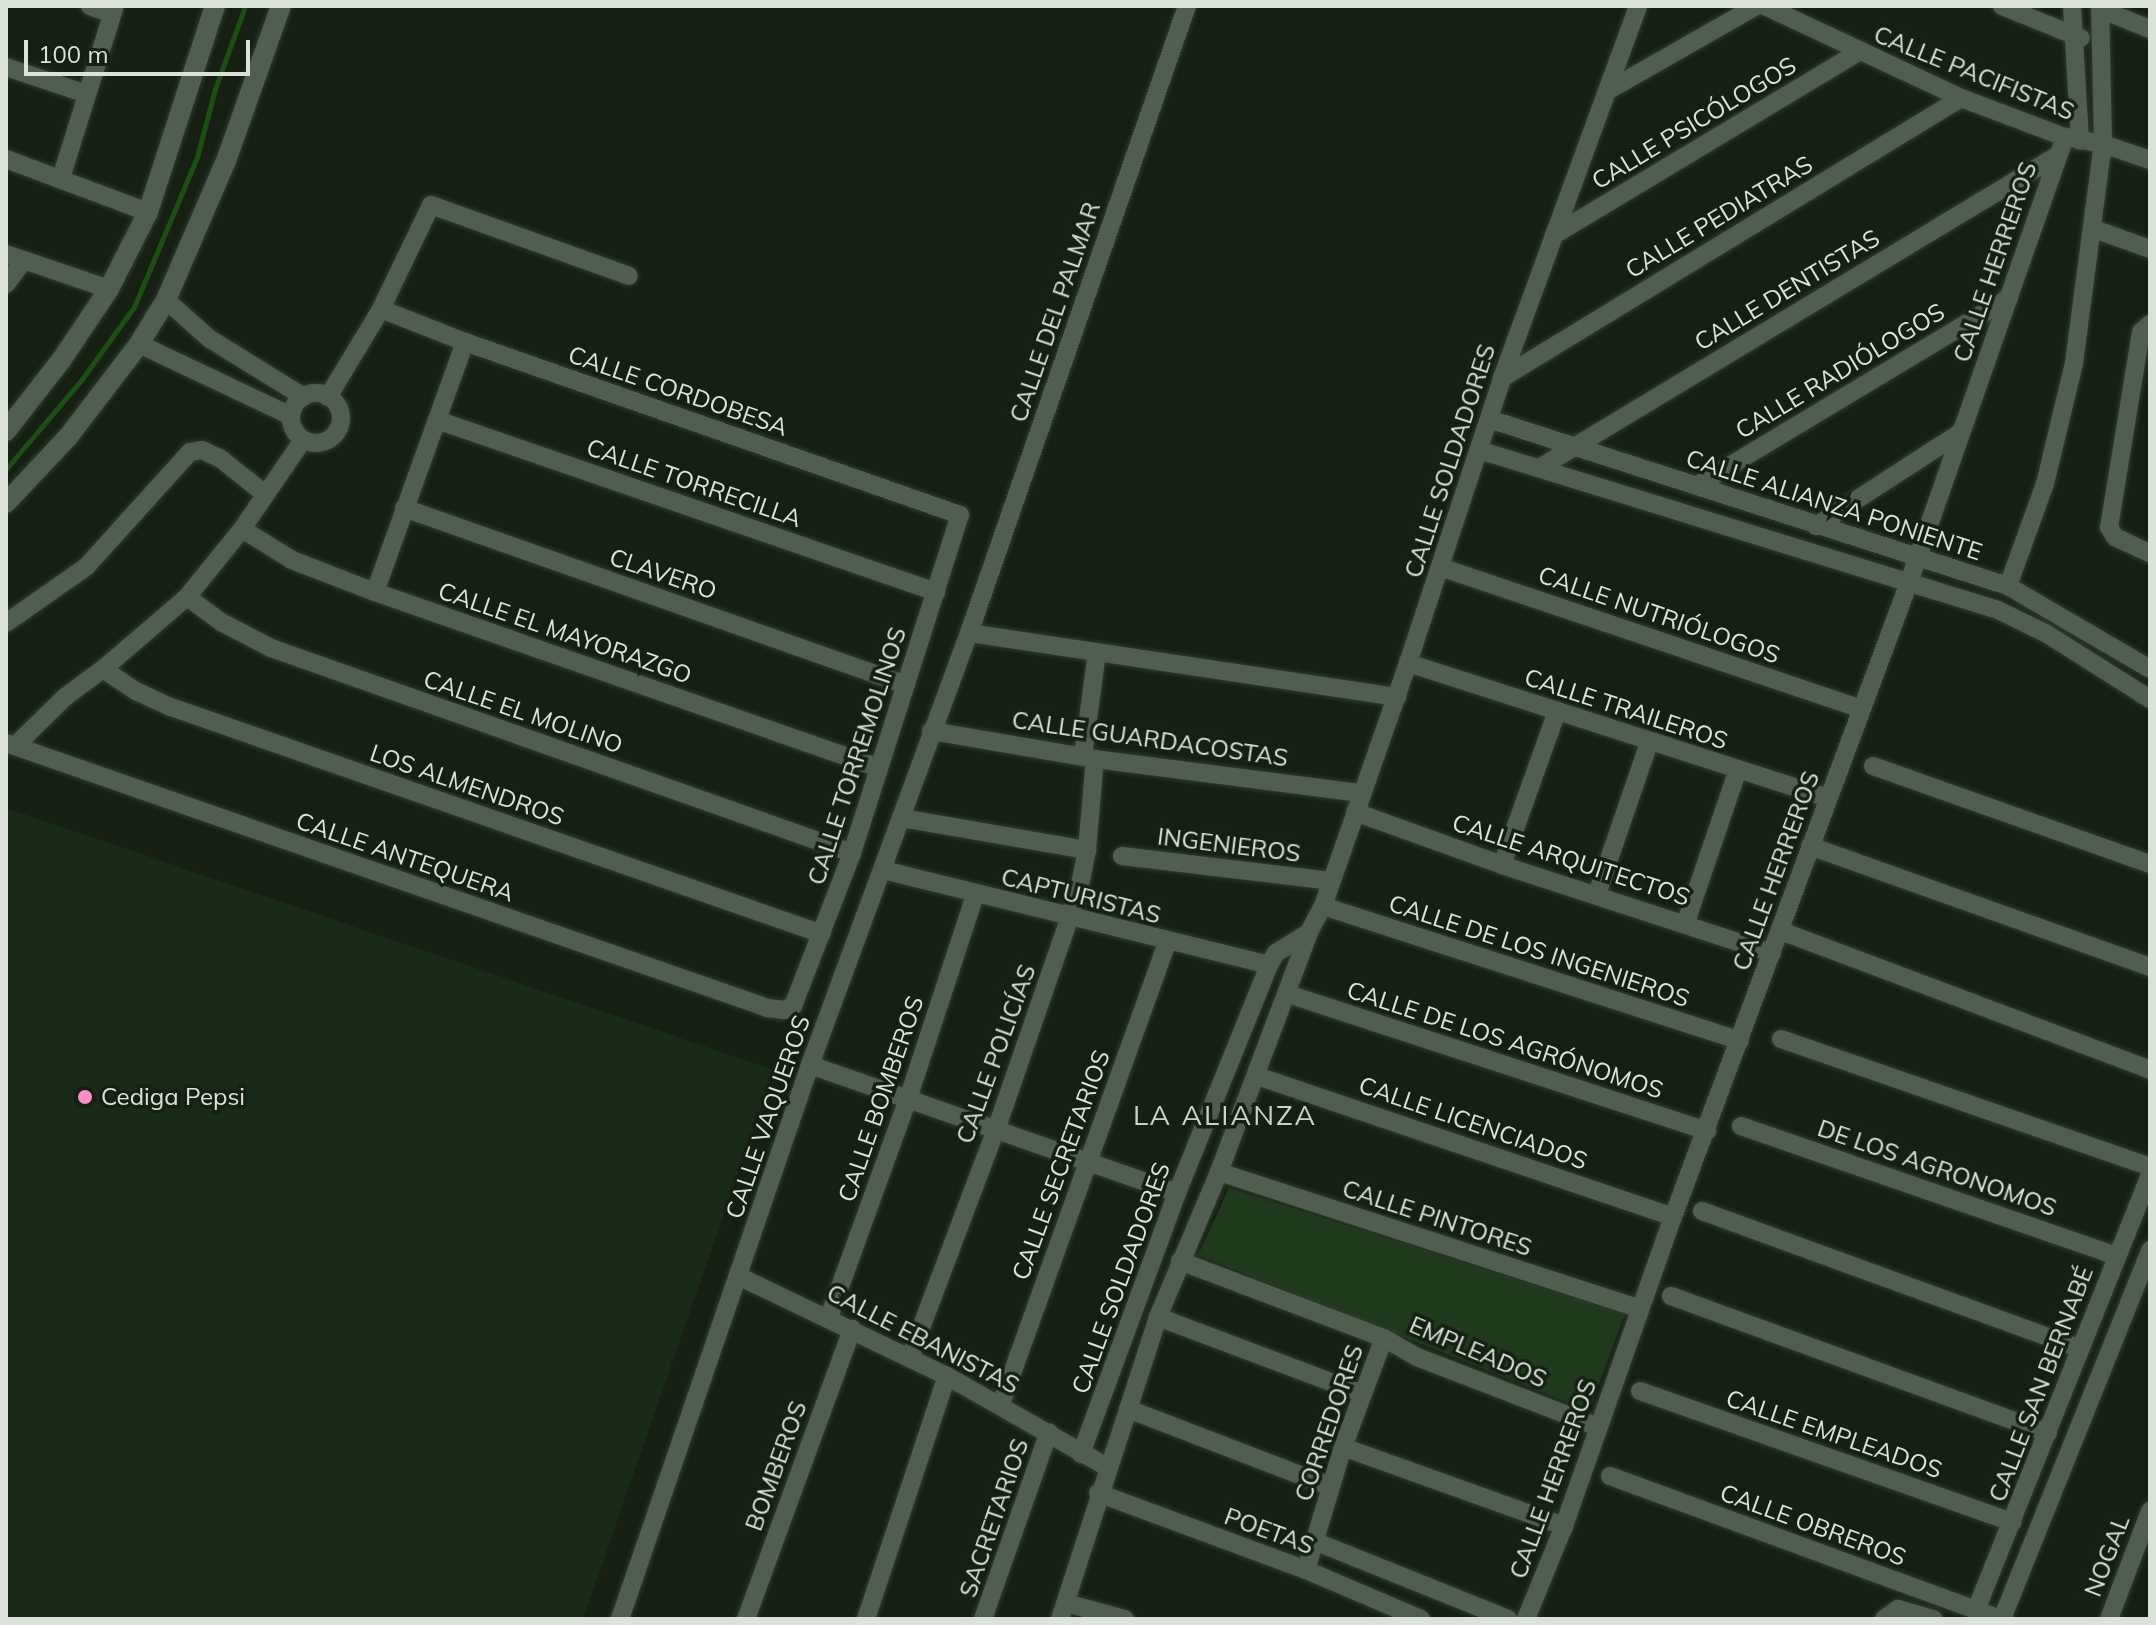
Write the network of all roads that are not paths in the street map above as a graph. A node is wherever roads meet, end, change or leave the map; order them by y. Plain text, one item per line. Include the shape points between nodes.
1 (90, 6) edge
2 (215, 6) edge
3 (281, 6) edge
4 (1187, 6) edge
5 (1638, 6) edge
6 (1756, 6) edge
7 (1765, 6) edge
8 (2002, 6) edge
9 (2072, 6) edge
10 (2100, 8) edge
11 (113, 10) edge
12 (2150, 29) edge
13 (2073, 35) junction
14 (2099, 45) junction
15 (1859, 52) junction
16 (6, 67) edge
17 (1609, 90) junction
18 (86, 94) junction
19 (1961, 98) junction
20 (2072, 139) junction
21 (2103, 144) junction
22 (2058, 155) junction
23 (6, 159) edge
24 (2150, 160) edge
25 (61, 178) junction
26 (148, 212) junction
27 (2094, 229) junction
28 (1554, 235) junction
29 (2150, 249) edge
30 (6, 254) edge
31 (24, 260) junction
32 (629, 276) dead end
33 (6, 284) edge
34 (109, 289) junction
35 (2009, 298) junction
36 (166, 300) junction
37 (381, 309) junction
38 (2150, 324) edge
39 (210, 339) junction
40 (465, 342) junction
41 (139, 344) junction
42 (193, 368) junction
43 (1502, 378) junction
44 (304, 397) junction
45 (328, 397) junction
46 (291, 416) junction
47 (1489, 419) junction
48 (437, 420) junction
49 (6, 431) edge
50 (1960, 433) junction
51 (303, 440) junction
52 (1573, 446) junction
53 (1479, 450) junction
54 (1541, 467) junction
55 (1696, 486) junction
56 (265, 494) junction
57 (6, 503) edge
58 (404, 508) junction
59 (960, 515) joint
60 (1816, 526) junction
61 (242, 529) junction
62 (2150, 553) edge
63 (1918, 558) junction
64 (1440, 567) junction
65 (1908, 585) junction
66 (2008, 586) junction
67 (375, 592) junction
68 (936, 592) junction
69 (187, 597) junction
70 (6, 623) edge
71 (969, 633) junction
72 (1097, 653) junction
73 (1408, 663) junction
74 (103, 669) junction
75 (2150, 669) edge
76 (906, 685) junction
77 (1397, 697) junction
78 (2150, 699) edge
79 (1862, 709) junction
80 (1557, 711) junction
81 (931, 731) junction
82 (1649, 743) junction
83 (10, 745) edge
84 (1089, 758) junction
85 (1873, 766) dead end
86 (879, 768) junction
87 (1737, 772) junction
88 (1362, 793) junction
89 (1828, 798) junction
90 (1355, 812) junction
91 (901, 818) junction
92 (1810, 846) junction
93 (1087, 850) junction
94 (852, 853) junction
95 (1122, 856) dead end
96 (2150, 864) edge
97 (1502, 865) junction
98 (883, 870) junction
99 (1331, 881) junction
100 (1597, 894) junction
101 (975, 895) junction
102 (1323, 906) junction
103 (1071, 916) junction
104 (1686, 922) junction
105 (1781, 931) junction
106 (1309, 932) junction
107 (822, 934) junction
108 (1167, 942) junction
109 (1772, 953) junction
110 (1269, 965) junction
111 (2150, 967) edge
112 (1288, 994) junction
113 (789, 1009) joint
114 (1781, 1039) dead end
115 (1740, 1041) junction
116 (810, 1065) junction
117 (2150, 1070) edge
118 (1257, 1076) junction
119 (908, 1099) junction
120 (1741, 1126) dead end
121 (996, 1130) junction
122 (1707, 1131) junction
123 (1088, 1162) junction
124 (2150, 1167) edge
125 (1219, 1172) junction
126 (2150, 1176) edge
127 (1177, 1193) junction
128 (1702, 1211) dead end
129 (1673, 1217) junction
130 (2150, 1250) edge
131 (2117, 1256) junction
132 (1180, 1261) junction
133 (738, 1276) junction
134 (1671, 1296) dead end
135 (1640, 1309) junction
136 (829, 1317) junction
137 (1158, 1317) junction
138 (852, 1329) junction
139 (1384, 1338) junction
140 (2081, 1349) junction
141 (910, 1357) junction
142 (947, 1376) junction
143 (1640, 1391) dead end
144 (1363, 1394) junction
145 (1001, 1404) junction
146 (1128, 1409) junction
147 (1598, 1427) junction
148 (1049, 1432) junction
149 (2048, 1433) junction
150 (1343, 1447) junction
151 (1081, 1454) junction
152 (1107, 1467) junction
153 (1610, 1476) dead end
154 (1331, 1487) junction
155 (1098, 1493) junction
156 (2150, 1511) edge
157 (2013, 1522) junction
158 (1564, 1526) junction
159 (1314, 1541) junction
160 (1306, 1570) junction
161 (1976, 1610) junction
162 (1063, 1611) edge
163 (620, 1619) edge
164 (746, 1619) edge
165 (866, 1619) edge
166 (983, 1619) edge
167 (1125, 1619) edge
168 (1421, 1619) edge
169 (1508, 1619) edge
170 (1526, 1619) edge
171 (1884, 1619) edge
172 (1934, 1619) edge
173 (2001, 1619) edge
174 (2109, 1619) edge

1 - 11 street
2 - 26 street
3 - 36 street via 226,161
4 - 71 street, CALLE DEL PALMAR
5 - 17 street, CALLE SOLDADORES
6 - 17 street
7 - 15 street, CALLE PACIFISTAS
8 - 13 street
9 - 13 street, CALLE HERREROS
10 - 12 street
10 - 14 street
11 - 18 street
13 - 14 street
13 - 20 street, CALLE HERREROS
14 - 21 street
15 - 19 street, CALLE PACIFISTAS
15 - 28 street, CALLE PSICÓLOGOS
16 - 18 street
17 - 28 street, CALLE SOLDADORES
18 - 25 street
19 - 20 street, CALLE PACIFISTAS
19 - 43 street, CALLE PEDIATRAS
20 - 21 street, CALLE PACIFISTAS
20 - 22 street, CALLE HERREROS
21 - 24 street, CALLE PACIFISTAS
21 - 27 street
22 - 35 street, CALLE HERREROS
22 - 52 street, CALLE DENTISTAS
23 - 25 street
25 - 26 street
26 - 34 street
27 - 29 street
27 - 66 street via 2074,363 2045,484
28 - 43 street, CALLE SOLDADORES
30 - 31 street
31 - 33 street
31 - 34 street
32 - 37 street via 431,205
34 - 49 street
35 - 50 street, CALLE HERREROS
35 - 55 street, CALLE RADIÓLOGOS
36 - 39 street
36 - 41 street
37 - 40 street, CALLE CORDOBESA
37 - 45 street
38 - 62 street via 2141,332 2109,527 2115,537
39 - 42 street
39 - 44 street
40 - 48 street
40 - 59 street, CALLE CORDOBESA
41 - 42 street
41 - 57 street via 68,437
42 - 46 street
43 - 47 street, CALLE SOLDADORES
44 - 45 street
44 - 46 street
45 - 51 street via 339,409 337,432 324,442
46 - 51 street
47 - 52 street, CALLE ALIANZA PONIENTE
47 - 53 street, CALLE SOLDADORES
48 - 58 street
48 - 68 street, CALLE TORRECILLA
50 - 60 street
50 - 63 street, CALLE HERREROS
51 - 56 street
52 - 54 street, CALLE DENTISTAS
52 - 55 street, CALLE ALIANZA PONIENTE
53 - 54 street
53 - 64 street, CALLE SOLDADORES
54 - 65 street
55 - 60 street, CALLE ALIANZA PONIENTE
56 - 61 street
56 - 70 street via 221,459 202,450 190,452 86,567
58 - 67 street
58 - 76 street, CLAVERO
59 - 68 street, CALLE TORREMOLINOS
60 - 63 street, CALLE ALIANZA PONIENTE
61 - 67 street, CALLE EL MAYORAZGO via 292,560
61 - 69 street
63 - 65 street, CALLE HERREROS
63 - 66 street, CALLE ALIANZA PONIENTE
64 - 73 street, CALLE SOLDADORES
64 - 79 street, CALLE NUTRIÓLOGOS
65 - 78 street via 1988,607 2047,634
65 - 79 street, CALLE HERREROS
66 - 75 street, CALLE ALIANZA PONIENTE
67 - 86 street, CALLE EL MAYORAZGO
68 - 76 street, CALLE TORREMOLINOS
69 - 74 street
69 - 94 street, CALLE EL MOLINO via 271,648
71 - 72 street
71 - 81 street, CALLE VAQUEROS
72 - 77 street
72 - 84 street
73 - 77 street, CALLE SOLDADORES
73 - 80 street, CALLE TRAILEROS
74 - 83 street
74 - 107 street, LOS ALMENDROS via 171,707
76 - 86 street, CALLE TORREMOLINOS
77 - 88 street, CALLE SOLDADORES
79 - 89 street, CALLE HERREROS
80 - 82 street, CALLE TRAILEROS
80 - 97 street
81 - 84 street, CALLE GUARDACOSTAS
81 - 91 street, CALLE VAQUEROS
82 - 87 street, CALLE TRAILEROS
82 - 100 street
83 - 113 street, CALLE ANTEQUERA via 768,1008
84 - 88 street, CALLE GUARDACOSTAS
84 - 93 street, CALLE POLICÍAS
85 - 96 street
86 - 94 street, CALLE TORREMOLINOS
87 - 89 street, CALLE TRAILEROS
87 - 104 street
88 - 90 street, CALLE SOLDADORES
89 - 92 street, CALLE HERREROS
90 - 97 street, CALLE ARQUITECTOS
90 - 99 street, CALLE SOLDADORES
91 - 93 street
91 - 98 street, CALLE VAQUEROS
92 - 105 street, CALLE HERREROS
92 - 111 street
93 - 103 street, CALLE POLICÍAS
94 - 107 street, CALLE TORREMOLINOS
95 - 99 street, INGENIEROS
97 - 100 street, CALLE ARQUITECTOS
98 - 101 street, CAPTURISTAS
98 - 116 street, CALLE VAQUEROS
99 - 102 street, CALLE SOLDADORES
100 - 104 street, CALLE ARQUITECTOS
101 - 103 street, CAPTURISTAS
101 - 119 street, CALLE BOMBEROS
102 - 106 street, CALLE SOLDADORES
102 - 115 street, CALLE DE LOS INGENIEROS
103 - 108 street, CAPTURISTAS
103 - 121 street, CALLE POLICÍAS
104 - 109 street, CALLE ARQUITECTOS
105 - 109 street, CALLE HERREROS
105 - 117 street
106 - 110 street, CALLE SOLDADORES via 1276,953
106 - 112 street, CALLE SOLDADORES
107 - 113 street, CALLE TORREMOLINOS
108 - 110 street, CAPTURISTAS
108 - 123 street, CALLE SECRETARIOS
109 - 115 street, CALLE HERREROS
110 - 127 street, CALLE SOLDADORES
112 - 118 street, CALLE SOLDADORES
112 - 122 street, CALLE DE LOS AGRÓNOMOS
114 - 124 street
115 - 122 street, CALLE HERREROS
116 - 119 street
116 - 133 street, CALLE VAQUEROS
118 - 125 street, CALLE SOLDADORES
118 - 129 street, CALLE LICENCIADOS
119 - 121 street
119 - 136 street, CALLE BOMBEROS
120 - 131 street, DE LOS AGRONOMOS
121 - 123 street
121 - 141 street, CALLE POLICÍAS
122 - 129 street, CALLE HERREROS
123 - 127 street
123 - 145 street, CALLE SECRETARIOS
125 - 132 street, CALLE SOLDADORES
125 - 135 street, CALLE PINTORES
126 - 131 street, CALLE SAN BERNABÉ
127 - 151 street, CALLE SOLDADORES
128 - 140 street
129 - 135 street, CALLE HERREROS
130 - 173 street
131 - 140 street, CALLE SAN BERNABÉ
132 - 137 street, CALLE SOLDADORES
132 - 139 street
133 - 136 street, CALLE EBANISTAS
133 - 163 street, CALLE VAQUEROS
134 - 149 street
135 - 147 street, CALLE HERREROS
136 - 138 street, CALLE EBANISTAS
137 - 144 street
137 - 146 street, CALLE SOLDADORES
138 - 141 street, CALLE EBANISTAS
138 - 164 street, BOMBEROS
139 - 144 street, CORREDORES
139 - 147 street, EMPLEADOS via 1417,1357
140 - 149 street, CALLE SAN BERNABÉ
141 - 142 street, CALLE EBANISTAS
142 - 145 street, CALLE EBANISTAS
142 - 165 street
143 - 157 street, CALLE EMPLEADOS
144 - 150 street, CORREDORES
145 - 148 street, CALLE EBANISTAS
146 - 152 street, CALLE SOLDADORES
146 - 154 street
147 - 158 street, CALLE HERREROS
148 - 151 street, CALLE EBANISTAS
148 - 166 street, SACRETARIOS
149 - 157 street, CALLE SAN BERNABÉ
150 - 154 street, CORREDORES
150 - 158 street
151 - 152 street
152 - 155 street, CALLE SOLDADORES
153 - 161 street, CALLE OBREROS
154 - 159 street, CORREDORES
155 - 160 street, POETAS
155 - 162 street, CALLE SOLDADORES
156 - 174 street, NOGAL
157 - 161 street, CALLE SAN BERNABÉ
158 - 170 street, CALLE HERREROS
159 - 160 street, CORREDORES
159 - 169 street
160 - 168 street, POETAS
161 - 173 street, CALLE OBREROS
162 - 167 street
171 - 172 street via 1898,1609

